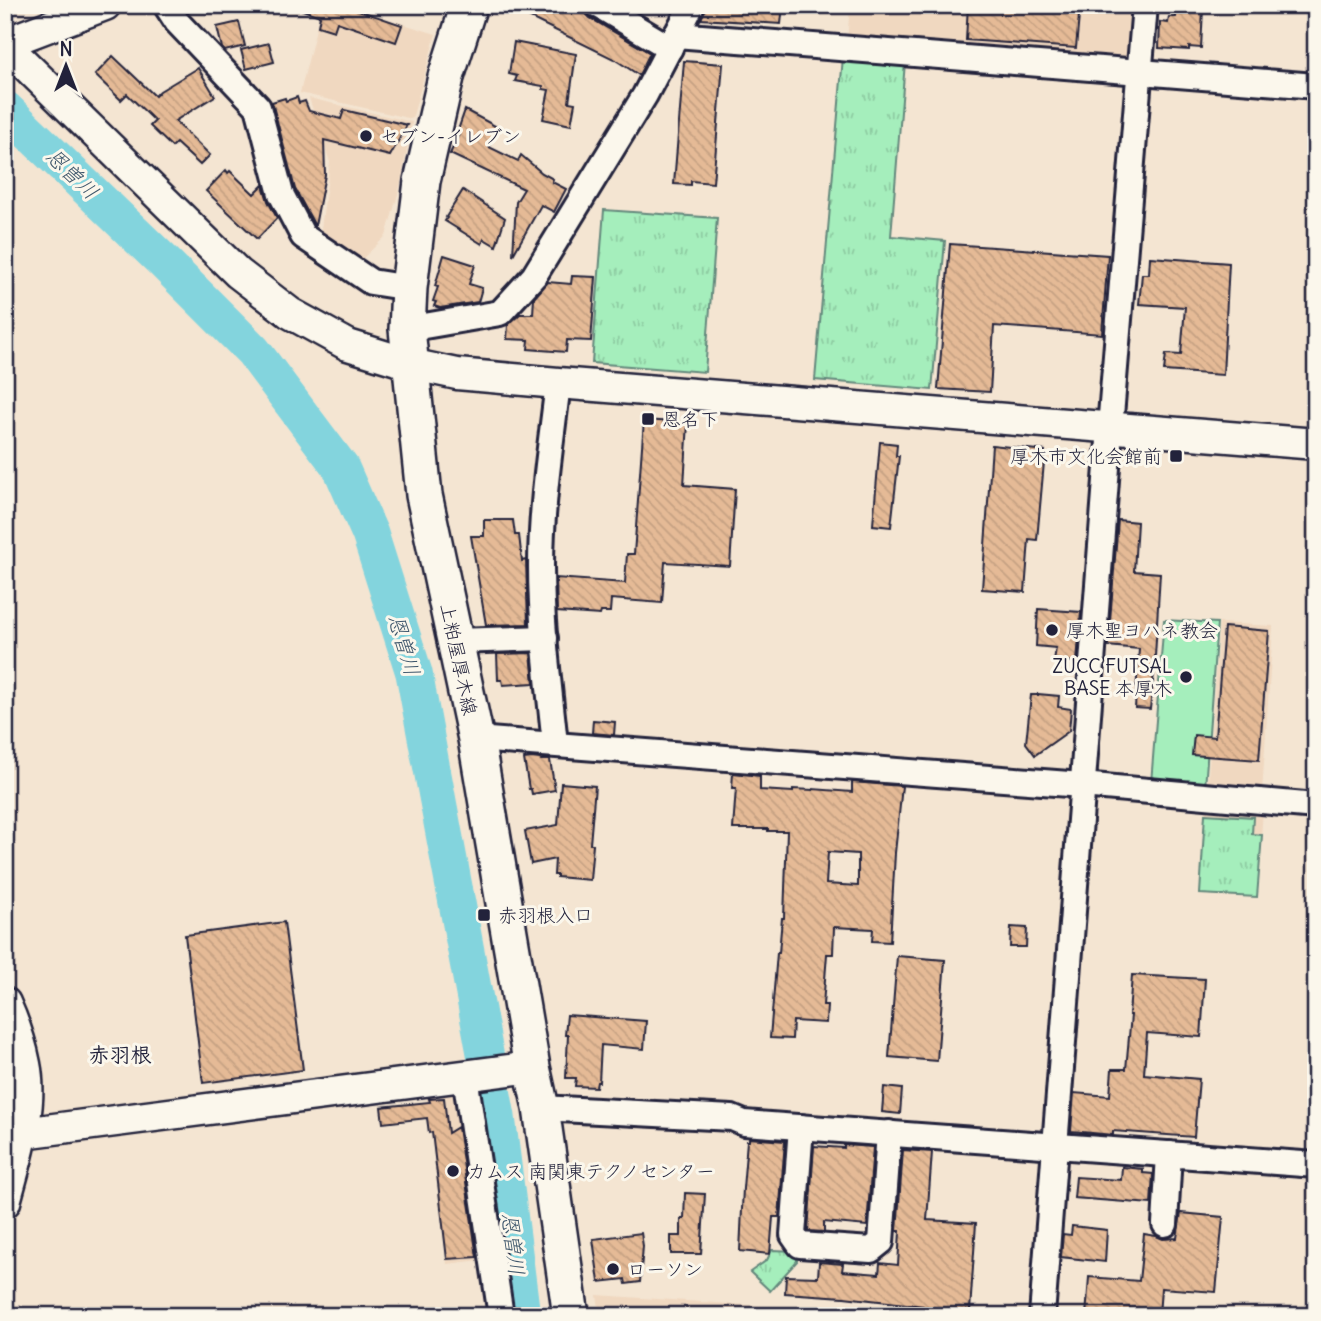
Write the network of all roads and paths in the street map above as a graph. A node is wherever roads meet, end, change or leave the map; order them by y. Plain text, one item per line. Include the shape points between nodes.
1 (105, 5) edge
2 (166, 5) edge
3 (469, 5) edge
4 (598, 5) edge
5 (692, 5) edge
6 (1145, 5) edge
7 (673, 41) junction
8 (5, 44) edge
9 (1140, 72) junction
10 (1316, 86) edge
11 (408, 288) junction
12 (407, 329) junction
13 (410, 364) junction
14 (558, 383) junction
15 (1110, 428) junction
16 (1316, 444) edge
17 (545, 638) junction
18 (455, 641) junction
19 (476, 738) junction
20 (555, 744) junction
21 (1083, 785) junction
22 (1316, 806) edge
23 (5, 1003) edge
24 (520, 1069) junction
25 (467, 1075) junction
26 (541, 1108) junction
27 (801, 1127) junction
28 (23, 1133) junction
29 (889, 1133) junction
30 (1055, 1146) junction
31 (1169, 1154) junction
32 (1316, 1165) edge
33 (5, 1202) edge
34 (1165, 1224) dead end
35 (501, 1316) edge
36 (571, 1316) edge
37 (1042, 1316) edge

1 - 8 street
2 - 11 street via 258,107 281,194 303,236 372,282
3 - 11 main road, 上粕屋厚木線 via 446,76 422,181
4 - 7 street
5 - 7 street
6 - 9 street
7 - 9 street
7 - 12 street via 534,276 500,313
8 - 13 street via 238,273 290,313 348,345
9 - 10 street
9 - 15 street
11 - 12 main road, 上粕屋厚木線
12 - 13 main road, 上粕屋厚木線
13 - 14 street via 457,374
13 - 18 main road, 上粕屋厚木線 via 424,495
14 - 15 street
14 - 17 street via 541,566
15 - 16 street
15 - 21 street
17 - 18 street
17 - 20 street
18 - 19 main road, 上粕屋厚木線
19 - 20 street
19 - 24 main road, 上粕屋厚木線
20 - 21 street
21 - 22 street
21 - 30 street
23 - 28 street via 26,1067
24 - 25 street
24 - 26 main road, 上粕屋厚木線
25 - 28 street
25 - 35 street
26 - 27 street via 732,1118
26 - 36 main road, 上粕屋厚木線
27 - 29 street
27 - 29 street via 793,1235 800,1245 871,1250 881,1241
28 - 33 street
29 - 30 street
30 - 31 street
30 - 37 street
31 - 32 street
31 - 34 street

